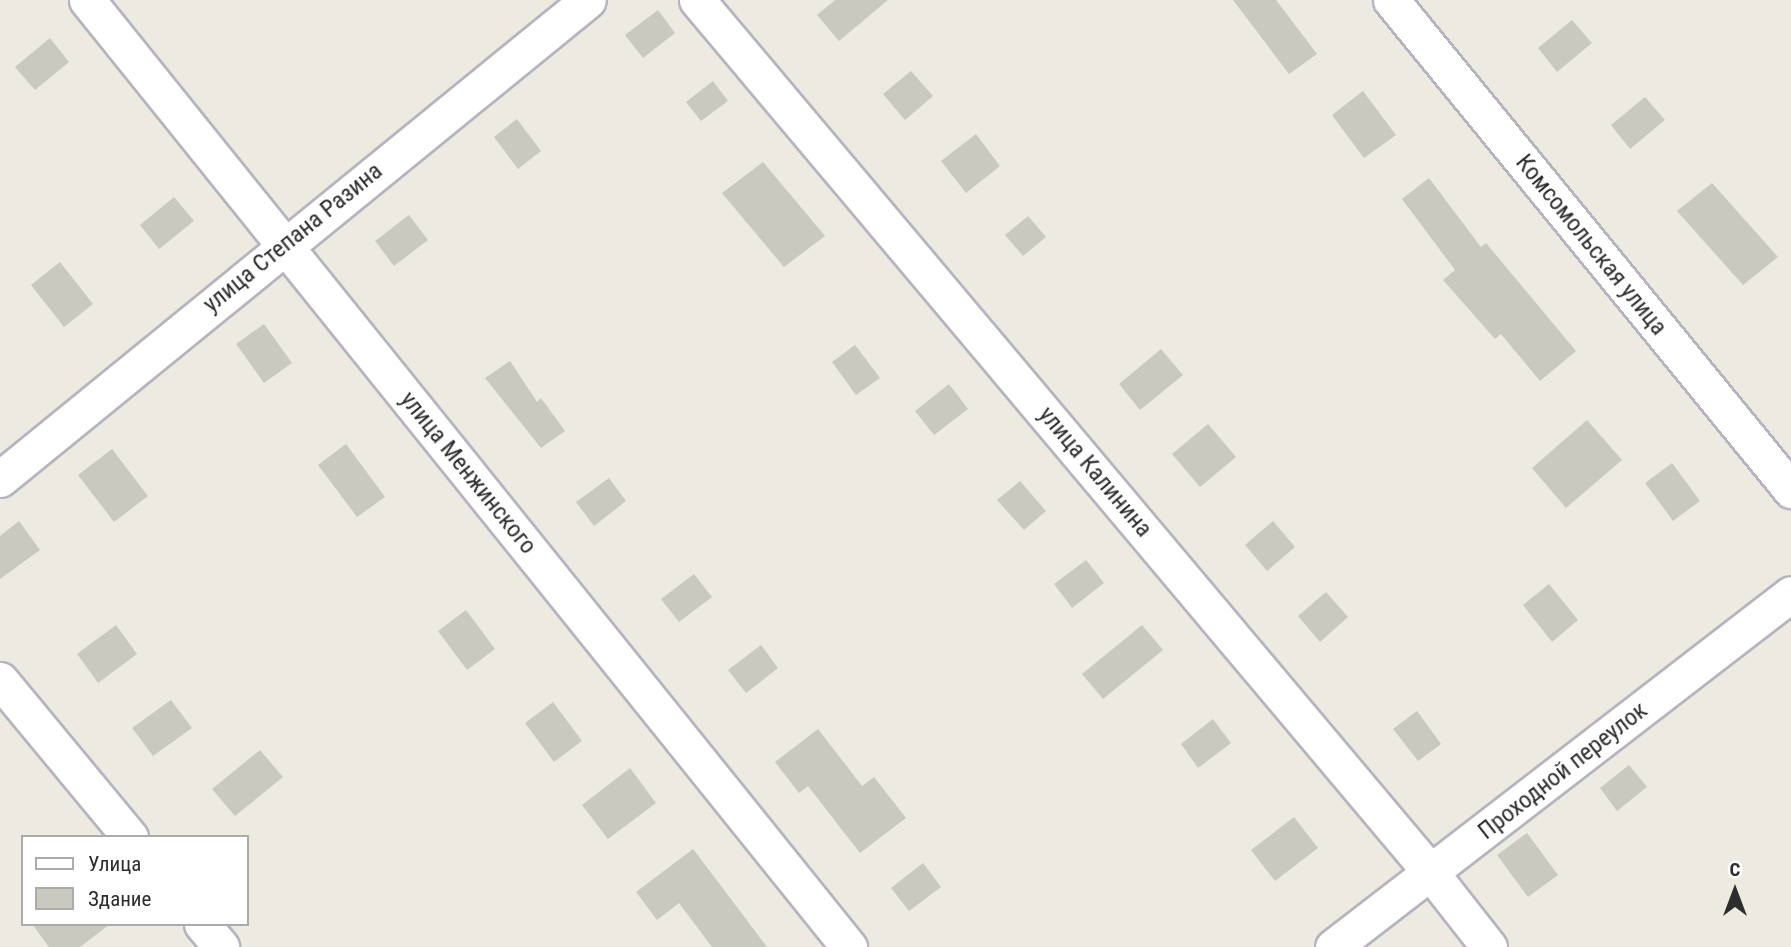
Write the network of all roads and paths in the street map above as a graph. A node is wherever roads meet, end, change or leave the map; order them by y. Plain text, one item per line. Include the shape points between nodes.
1 (87, 0) edge
2 (588, 0) edge
3 (697, 0) edge
4 (1391, 0) edge
5 (285, 244) junction
6 (0, 479) edge
7 (1791, 490) edge
8 (1791, 594) edge
9 (0, 680) edge
10 (128, 835) edge
11 (1431, 873) junction
12 (204, 926) edge
13 (221, 947) edge
14 (849, 947) edge
15 (1334, 947) edge
16 (1489, 947) edge

1 - 5 street, улица Менжинского
2 - 5 street, улица Степана Разина
3 - 11 street, улица Калинина
4 - 7 street, Комсомольская улица
5 - 6 street, улица Степана Разина
5 - 14 street, улица Менжинского
8 - 11 street, Проходной переулок
9 - 10 street
11 - 15 street, Проходной переулок
11 - 16 street, улица Калинина
12 - 13 street

